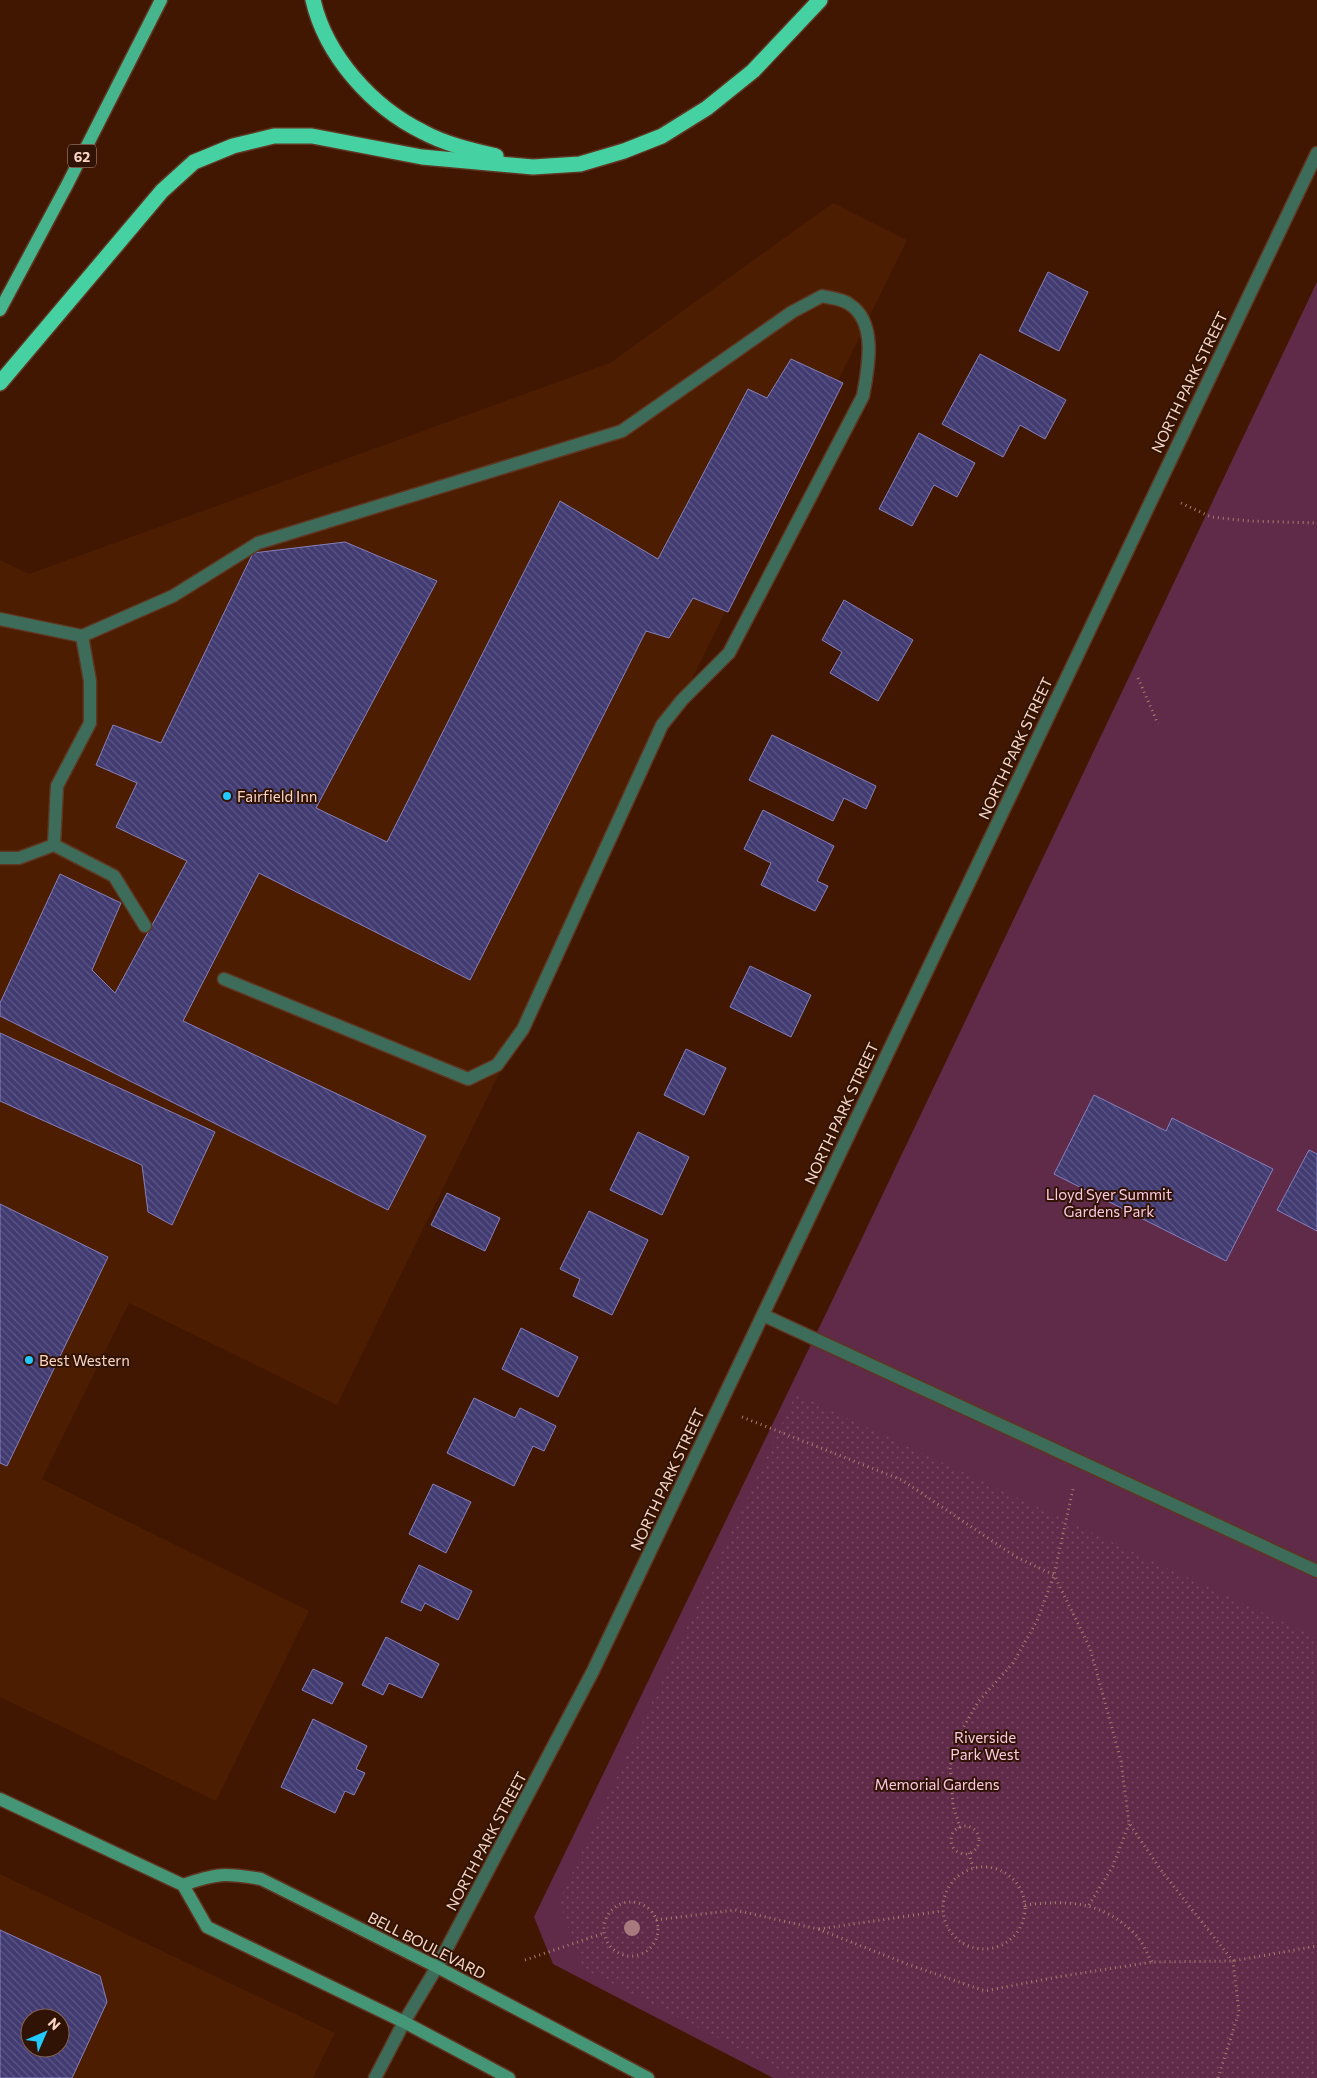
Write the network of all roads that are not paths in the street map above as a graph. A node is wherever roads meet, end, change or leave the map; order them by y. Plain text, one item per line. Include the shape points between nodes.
1 (161, 0) edge
2 (313, 0) edge
3 (820, 0) edge
4 (1317, 153) edge
5 (533, 167) junction
6 (0, 310) edge
7 (0, 383) edge
8 (0, 619) edge
9 (82, 636) junction
10 (54, 846) junction
11 (0, 858) edge
12 (144, 926) dead end
13 (224, 979) dead end
14 (763, 1315) junction
15 (1317, 1571) edge
16 (0, 1799) edge
17 (183, 1885) junction
18 (437, 1967) junction
19 (404, 2022) junction
20 (375, 2078) edge
21 (510, 2078) edge
22 (648, 2078) edge

1 - 6 main road, 62
2 - 5 highway via 317,18 337,54 362,88 392,114 423,133
3 - 5 highway via 753,71 707,108 662,136 580,164
4 - 14 street, NORTH PARK STREET
5 - 7 highway via 422,157 312,136 274,136 233,146 194,162 162,192
8 - 9 street
9 - 10 street via 90,681 90,723 57,786
9 - 13 street via 173,596 258,543 622,430 792,312 822,296 849,303 864,320 870,355 863,396 729,653 662,725 523,1029 497,1065 468,1080
10 - 11 street via 19,858
10 - 12 street via 114,876
14 - 15 street
14 - 18 street, NORTH PARK STREET via 593,1671
16 - 17 main road
17 - 18 main road, BELL BOULEVARD via 211,1874 260,1879
17 - 19 main road via 207,1927
18 - 19 street, NORTH PARK STREET
18 - 22 main road, BELL BOULEVARD
19 - 20 street, NORTH PARK STREET
19 - 21 main road

